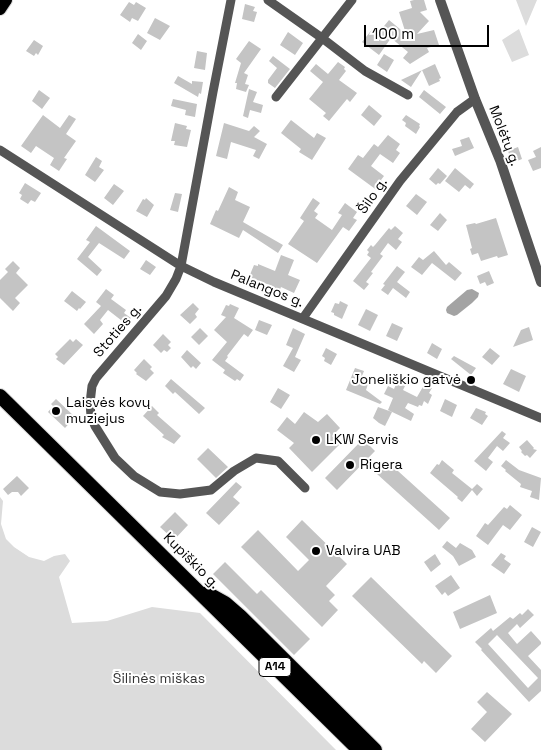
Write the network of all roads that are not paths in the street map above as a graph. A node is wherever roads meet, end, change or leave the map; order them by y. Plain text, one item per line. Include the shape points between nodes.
1 (6, 0) edge
2 (231, 0) edge
3 (268, 0) edge
4 (352, 0) edge
5 (440, 0) edge
6 (0, 9) edge
7 (322, 38) junction
8 (408, 94) dead end
9 (276, 96) dead end
10 (475, 99) junction
11 (0, 150) edge
12 (181, 266) junction
13 (541, 280) edge
14 (303, 318) junction
15 (0, 396) edge
16 (541, 418) edge
17 (305, 488) dead end
18 (191, 584) junction
19 (358, 750) edge
20 (375, 750) edge

1 - 6 main road
2 - 12 street, Stoties g.
3 - 7 street
4 - 7 street
5 - 10 street, Molėtų g.
7 - 8 street via 365,71
7 - 9 street
10 - 13 street, Molėtų g. via 500,160
10 - 14 street, Šilo g. via 457,112 400,181
11 - 12 street, Palangos g.
12 - 14 street, Palangos g.
12 - 17 street, Stoties g. via 166,296 96,378 90,402 95,426 115,458 134,476 160,492 180,494 211,490 256,458 278,461
14 - 16 street, Palangos g.
15 - 18 highway, Kupiškio g. / A14
18 - 19 highway, Kupiškio g. / A14
18 - 20 highway via 225,603 240,616

